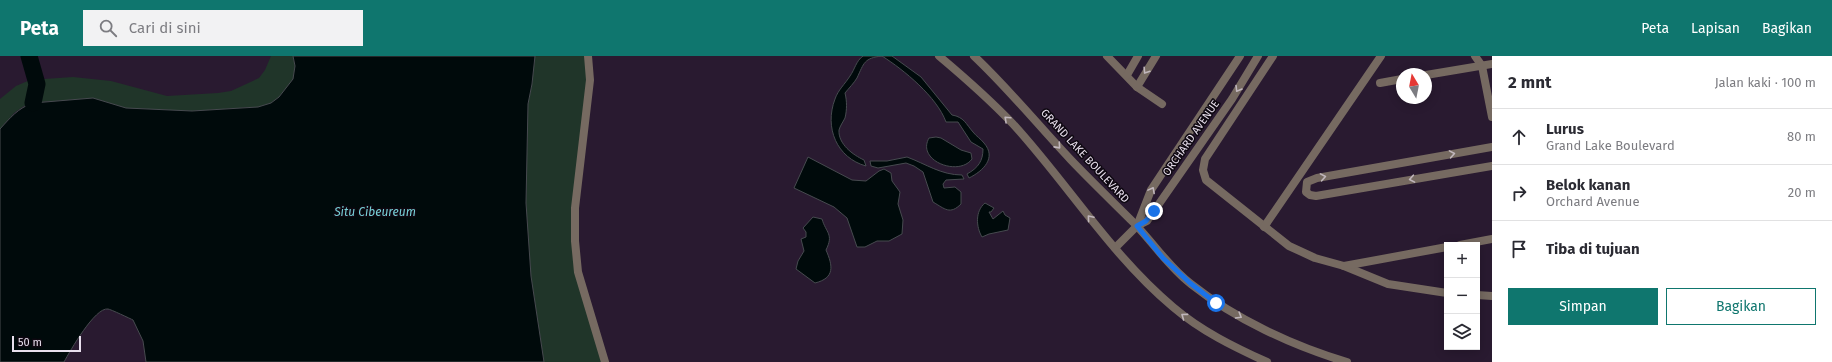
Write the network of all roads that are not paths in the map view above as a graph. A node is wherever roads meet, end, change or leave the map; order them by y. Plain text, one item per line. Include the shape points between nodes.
1 (588, 56) edge
2 (939, 56) edge
3 (974, 56) edge
4 (1107, 56) edge
5 (1138, 56) edge
6 (1156, 56) edge
7 (1240, 56) edge
8 (1258, 56) edge
9 (1273, 56) edge
10 (1381, 56) edge
11 (1475, 56) edge
12 (1492, 64) edge
13 (1482, 66) junction
14 (1127, 75) junction
15 (1432, 75) edge
16 (1396, 80) edge
17 (1380, 83) dead end
18 (1137, 87) junction
19 (1162, 104) dead end
20 (1492, 117) edge
21 (1492, 147) edge
22 (1492, 166) edge
23 (1137, 226) junction
24 (1264, 227) junction
25 (1492, 239) edge
26 (1476, 242) edge
27 (1115, 248) junction
28 (1444, 248) edge
29 (1344, 266) junction
30 (1444, 293) edge
31 (1480, 295) edge
32 (1492, 296) edge
33 (605, 362) edge
34 (1267, 362) edge
35 (1347, 362) edge

1 - 33 street via 590,80 574,208 575,241 578,272
27 -> 2 street via 1012,124
3 -> 23 street, GRAND LAKE BOULEVARD
4 - 14 street
5 - 14 street
6 -> 18 street
23 -> 7 street, ORCHARD AVENUE via 1151,190
8 -> 23 street, ORCHARD AVENUE via 1232,99 1146,221
9 - 24 street via 1205,159 1203,170 1206,180
10 - 24 street
11 - 13 street
12 - 13 street
13 - 15 street
13 - 20 street
14 - 18 street
16 - 17 street
18 - 19 street
22 -> 21 street via 1316,196 1306,192 1307,182 1317,178
23 - 27 street, ORCHARD AVENUE
23 -> 35 street, GRAND LAKE BOULEVARD via 1163,258 1216,303 1249,322
24 - 29 street via 1289,246 1315,258
25 - 26 street
34 -> 27 street via 1238,349 1185,317 1141,277
28 - 29 street
29 - 30 street via 1388,284
31 - 32 street

